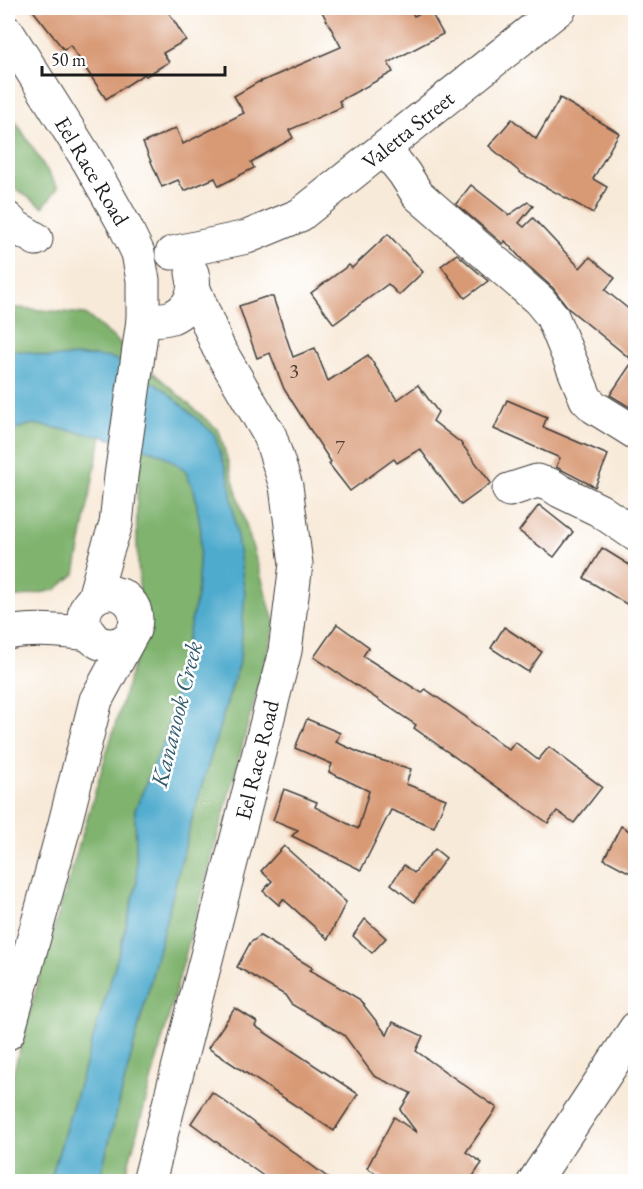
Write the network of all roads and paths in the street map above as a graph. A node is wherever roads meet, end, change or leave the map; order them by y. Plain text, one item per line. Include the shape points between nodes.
1 (560, 8) edge
2 (8, 33) edge
3 (387, 147) junction
4 (8, 219) edge
5 (247, 237) junction
6 (36, 239) dead end
7 (138, 253) junction
8 (172, 253) junction
9 (194, 287) junction
10 (150, 329) junction
11 (218, 347) junction
12 (636, 433) edge
13 (509, 490) dead end
14 (116, 524) junction
15 (636, 535) edge
16 (92, 600) junction
17 (134, 620) junction
18 (15, 632) edge
19 (90, 635) junction
20 (96, 700) junction
21 (636, 1028) edge
22 (8, 1033) edge
23 (149, 1182) edge
24 (534, 1182) edge

1 - 3 street, Valetta Street
2 - 7 street, Eel Race Road via 89,162
3 - 5 street, Valetta Street via 300,215
3 - 12 street via 418,195 539,300 552,316 586,399
4 - 6 street
5 - 8 street, Valetta Street
5 - 9 street, Valetta Street via 202,269 195,276
7 - 8 street, Valetta Street
7 - 10 street, Eel Race Road
8 - 9 street via 185,261
9 - 10 street via 183,310
9 - 11 street, Eel Race Road
10 - 11 street, Eel Race Road via 178,317 199,327
10 - 14 street, Eel Race Road via 121,476
11 - 23 street, Eel Race Road via 270,436 286,486 296,564 285,651
13 - 15 street via 537,481 550,485 599,510
14 - 16 street, Eel Race Road
14 - 17 street, Eel Race Road
16 - 17 street via 109,593 120,595 129,601
16 - 18 street
16 - 19 street, Eel Race Road via 84,618
17 - 19 street via 127,639 117,644 105,644
17 - 20 street
18 - 19 street
19 - 20 street
20 - 22 street
21 - 24 street

